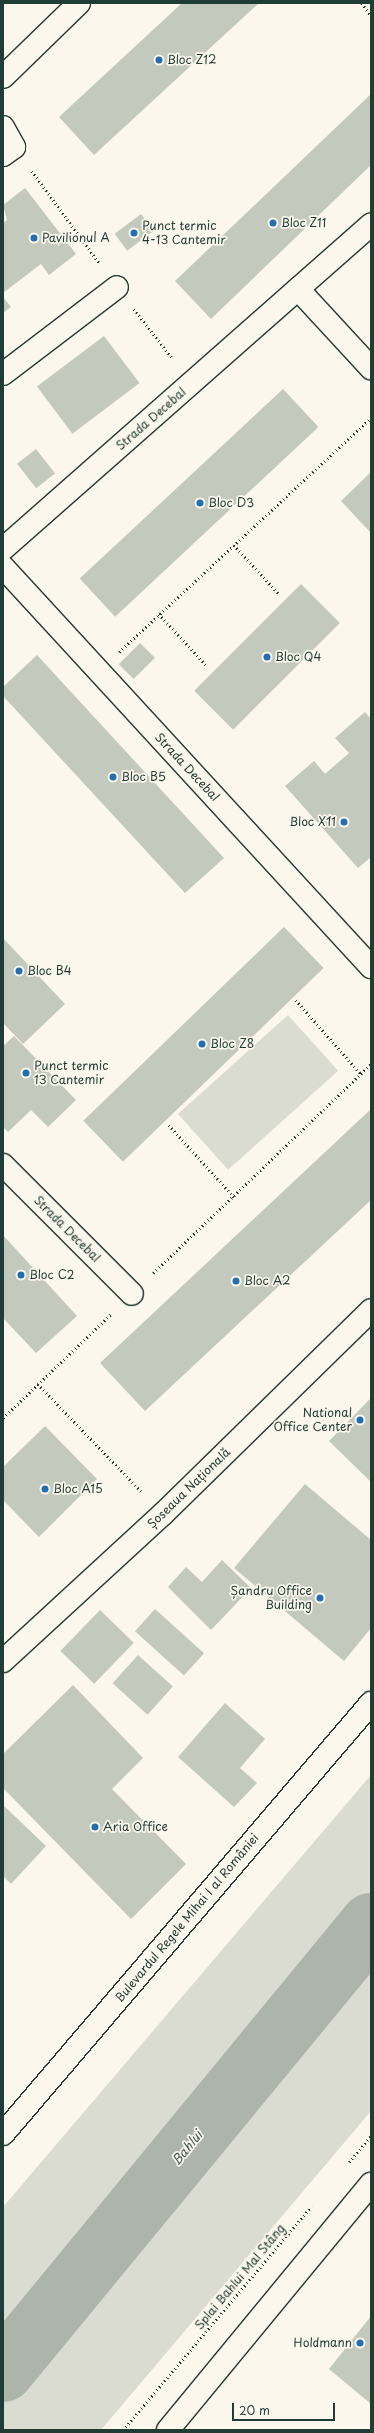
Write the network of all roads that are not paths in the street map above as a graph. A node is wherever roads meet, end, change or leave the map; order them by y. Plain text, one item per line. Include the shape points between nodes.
1 (78, 3) edge
2 (3, 77) edge
3 (3, 127) edge
4 (3, 155) edge
5 (371, 224) edge
6 (117, 287) dead end
7 (298, 289) junction
8 (371, 368) edge
9 (3, 374) edge
10 (3, 549) edge
11 (3, 567) edge
12 (371, 967) edge
13 (3, 1165) edge
14 (132, 1294) road end
15 (371, 1310) edge
16 (3, 1661) edge
17 (371, 1703) edge
18 (3, 2134) edge
19 (371, 2184) edge
20 (168, 2430) edge

1 - 2 street
3 - 4 street via 14,147
5 - 7 street, Strada Decebal
6 - 9 street
7 - 8 street
7 - 10 street, Strada Decebal
11 - 12 street, Strada Decebal
13 - 14 street, Strada Decebal
15 - 16 street, Șoseaua Națională via 163,1514
17 - 18 street, Bulevardul Regele Mihai I al României
19 - 20 street

